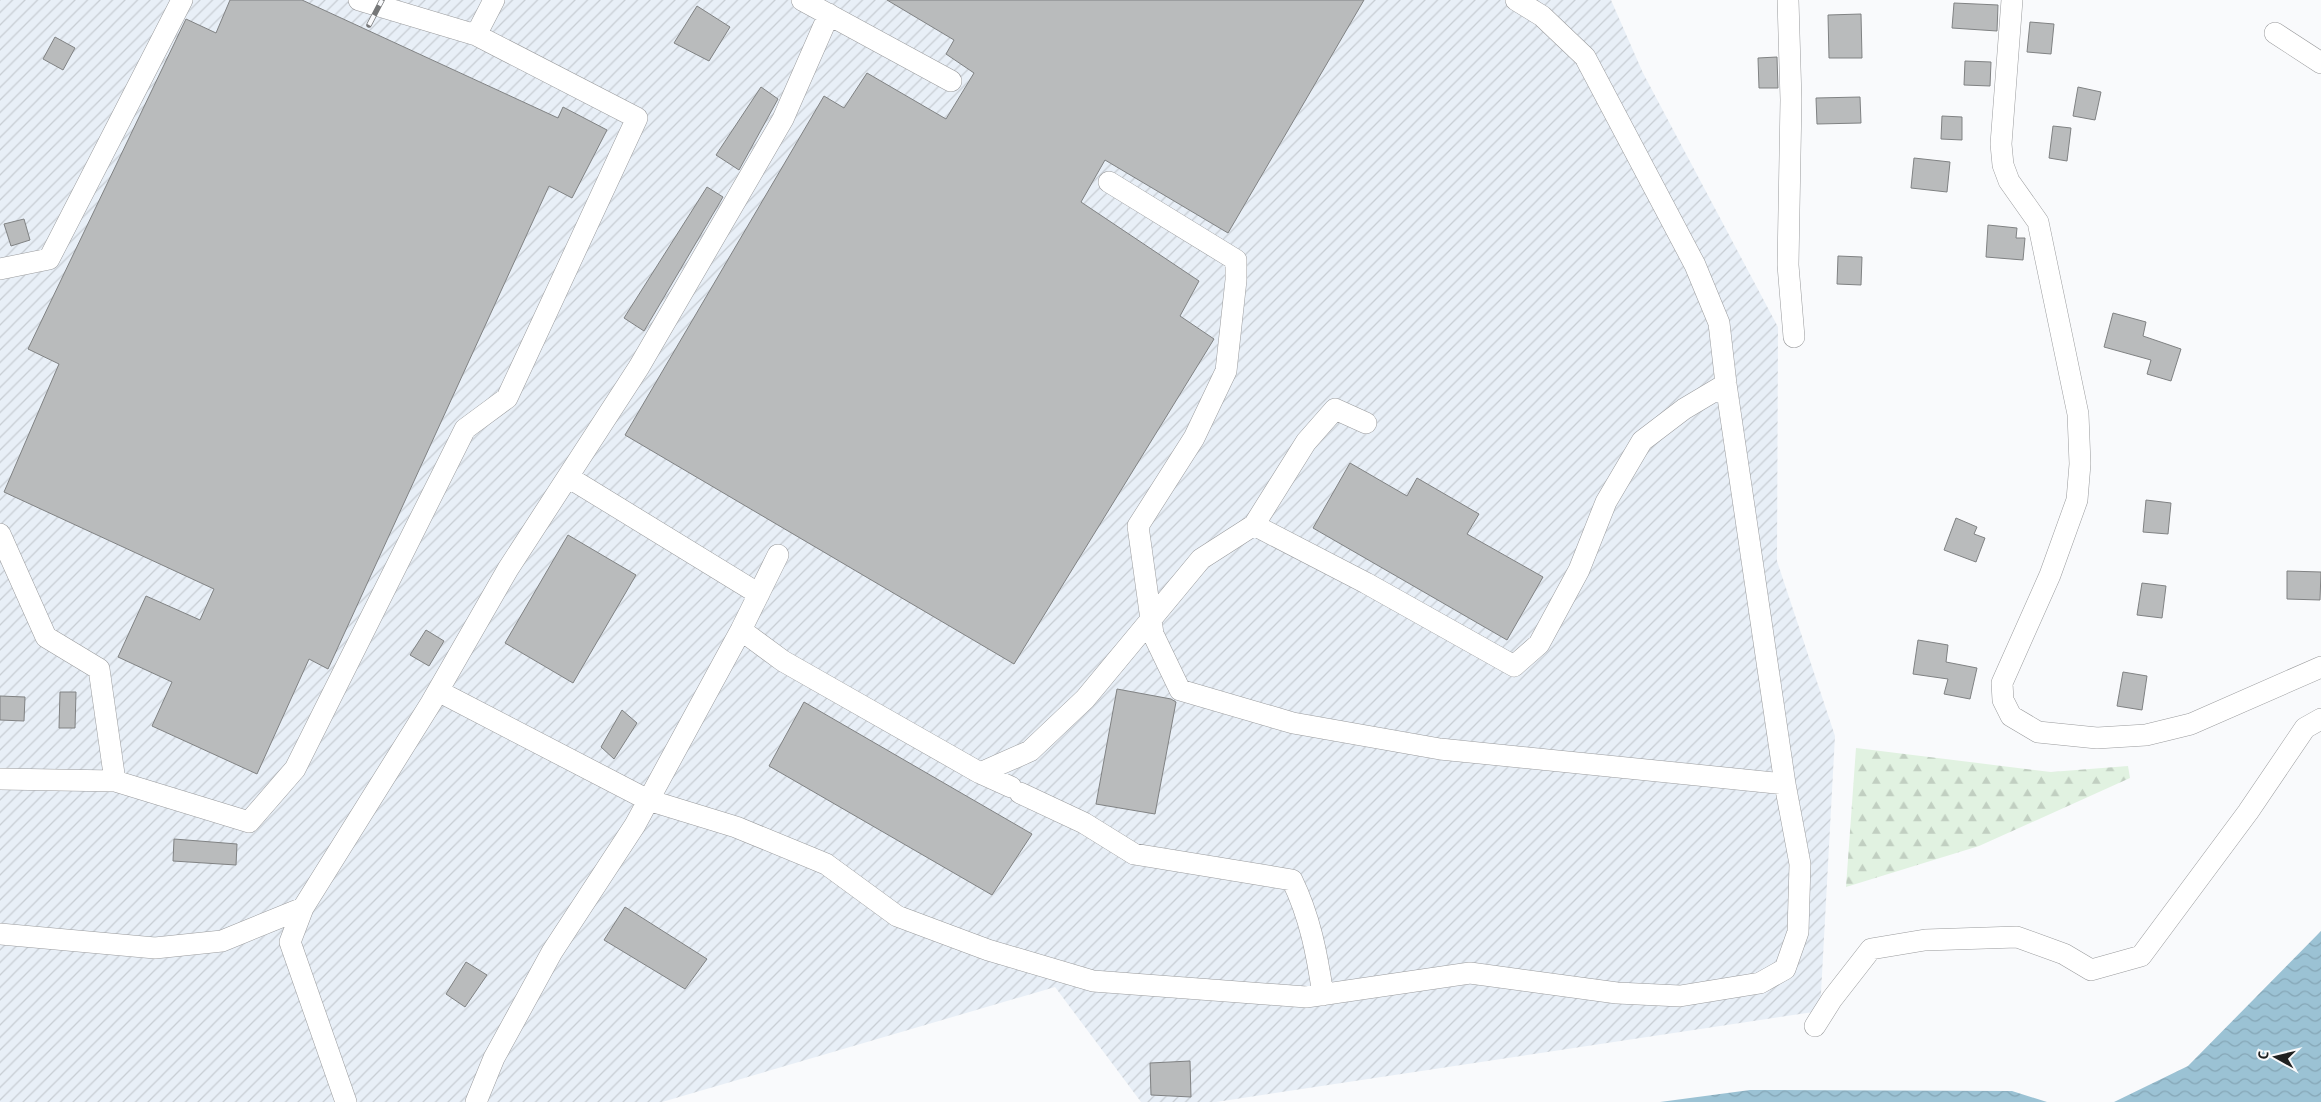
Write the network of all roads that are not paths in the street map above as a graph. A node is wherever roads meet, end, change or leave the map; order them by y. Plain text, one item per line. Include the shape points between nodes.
1 (182, 0) edge
2 (359, 0) edge
3 (494, 0) edge
4 (802, 0) edge
5 (1516, 0) edge
6 (1788, 0) edge
7 (2012, 0) edge
8 (829, 14) junction
9 (2275, 33) dead end
10 (476, 35) junction
11 (2321, 63) edge
12 (951, 81) dead end
13 (1109, 182) dead end
14 (0, 269) edge
15 (1794, 337) dead end
16 (1726, 384) junction
17 (1366, 424) dead end
18 (568, 477) junction
19 (1254, 525) junction
20 (0, 534) edge
21 (778, 555) dead end
22 (759, 594) junction
23 (1151, 618) junction
24 (741, 630) junction
25 (2321, 667) edge
26 (438, 691) junction
27 (2321, 719) edge
28 (980, 773) junction
29 (0, 779) edge
30 (115, 781) junction
31 (1785, 784) junction
32 (648, 800) junction
33 (302, 908) junction
34 (0, 934) edge
35 (1323, 995) junction
36 (1815, 1026) dead end
37 (346, 1102) edge
38 (476, 1102) edge

1 - 14 street via 49,259
2 - 10 street
3 - 10 street
4 - 8 street
5 - 16 street via 1542,16 1585,57 1696,265 1719,323
6 - 15 street via 1791,119 1788,265
7 - 25 street via 2000,144 2003,165 2009,181 2038,222 2078,414 2080,464 2077,500 2050,575 2002,683 2003,700 2012,716 2038,732 2097,738 2146,735 2191,724
8 - 12 street
8 - 18 street via 783,119 640,367
9 - 11 street
10 - 30 street via 637,118 507,398 465,429 295,768 249,822
13 - 23 street via 1236,260 1226,371 1194,438 1138,526
16 - 19 street via 1684,409 1642,442 1606,502 1579,570 1539,644 1514,666
16 - 31 street
17 - 19 street via 1335,409 1306,442
18 - 22 street
18 - 26 street via 508,569
19 - 23 street via 1201,559
20 - 30 street via 46,637 99,669
21 - 22 street
22 - 24 street
23 - 28 street via 1085,699 1030,751
23 - 31 street via 1153,634 1180,690 1293,723 1440,749
24 - 28 street via 783,661
24 - 32 street
26 - 32 street
26 - 33 street
27 - 36 street via 2305,728 2248,812 2141,956 2091,970 2064,954 2017,937 1925,940 1871,950
28 - 35 street via 1084,823 1134,854 1292,880 1304,904 1315,944
29 - 30 street
31 - 35 street via 1800,864 1798,932 1784,969 1760,983 1680,996 1617,993 1470,973
32 - 35 street via 736,827 826,864 896,916 988,950 1093,981 1306,997
32 - 38 street via 552,952 494,1058
33 - 34 street via 222,941 155,948
33 - 37 street via 290,942

